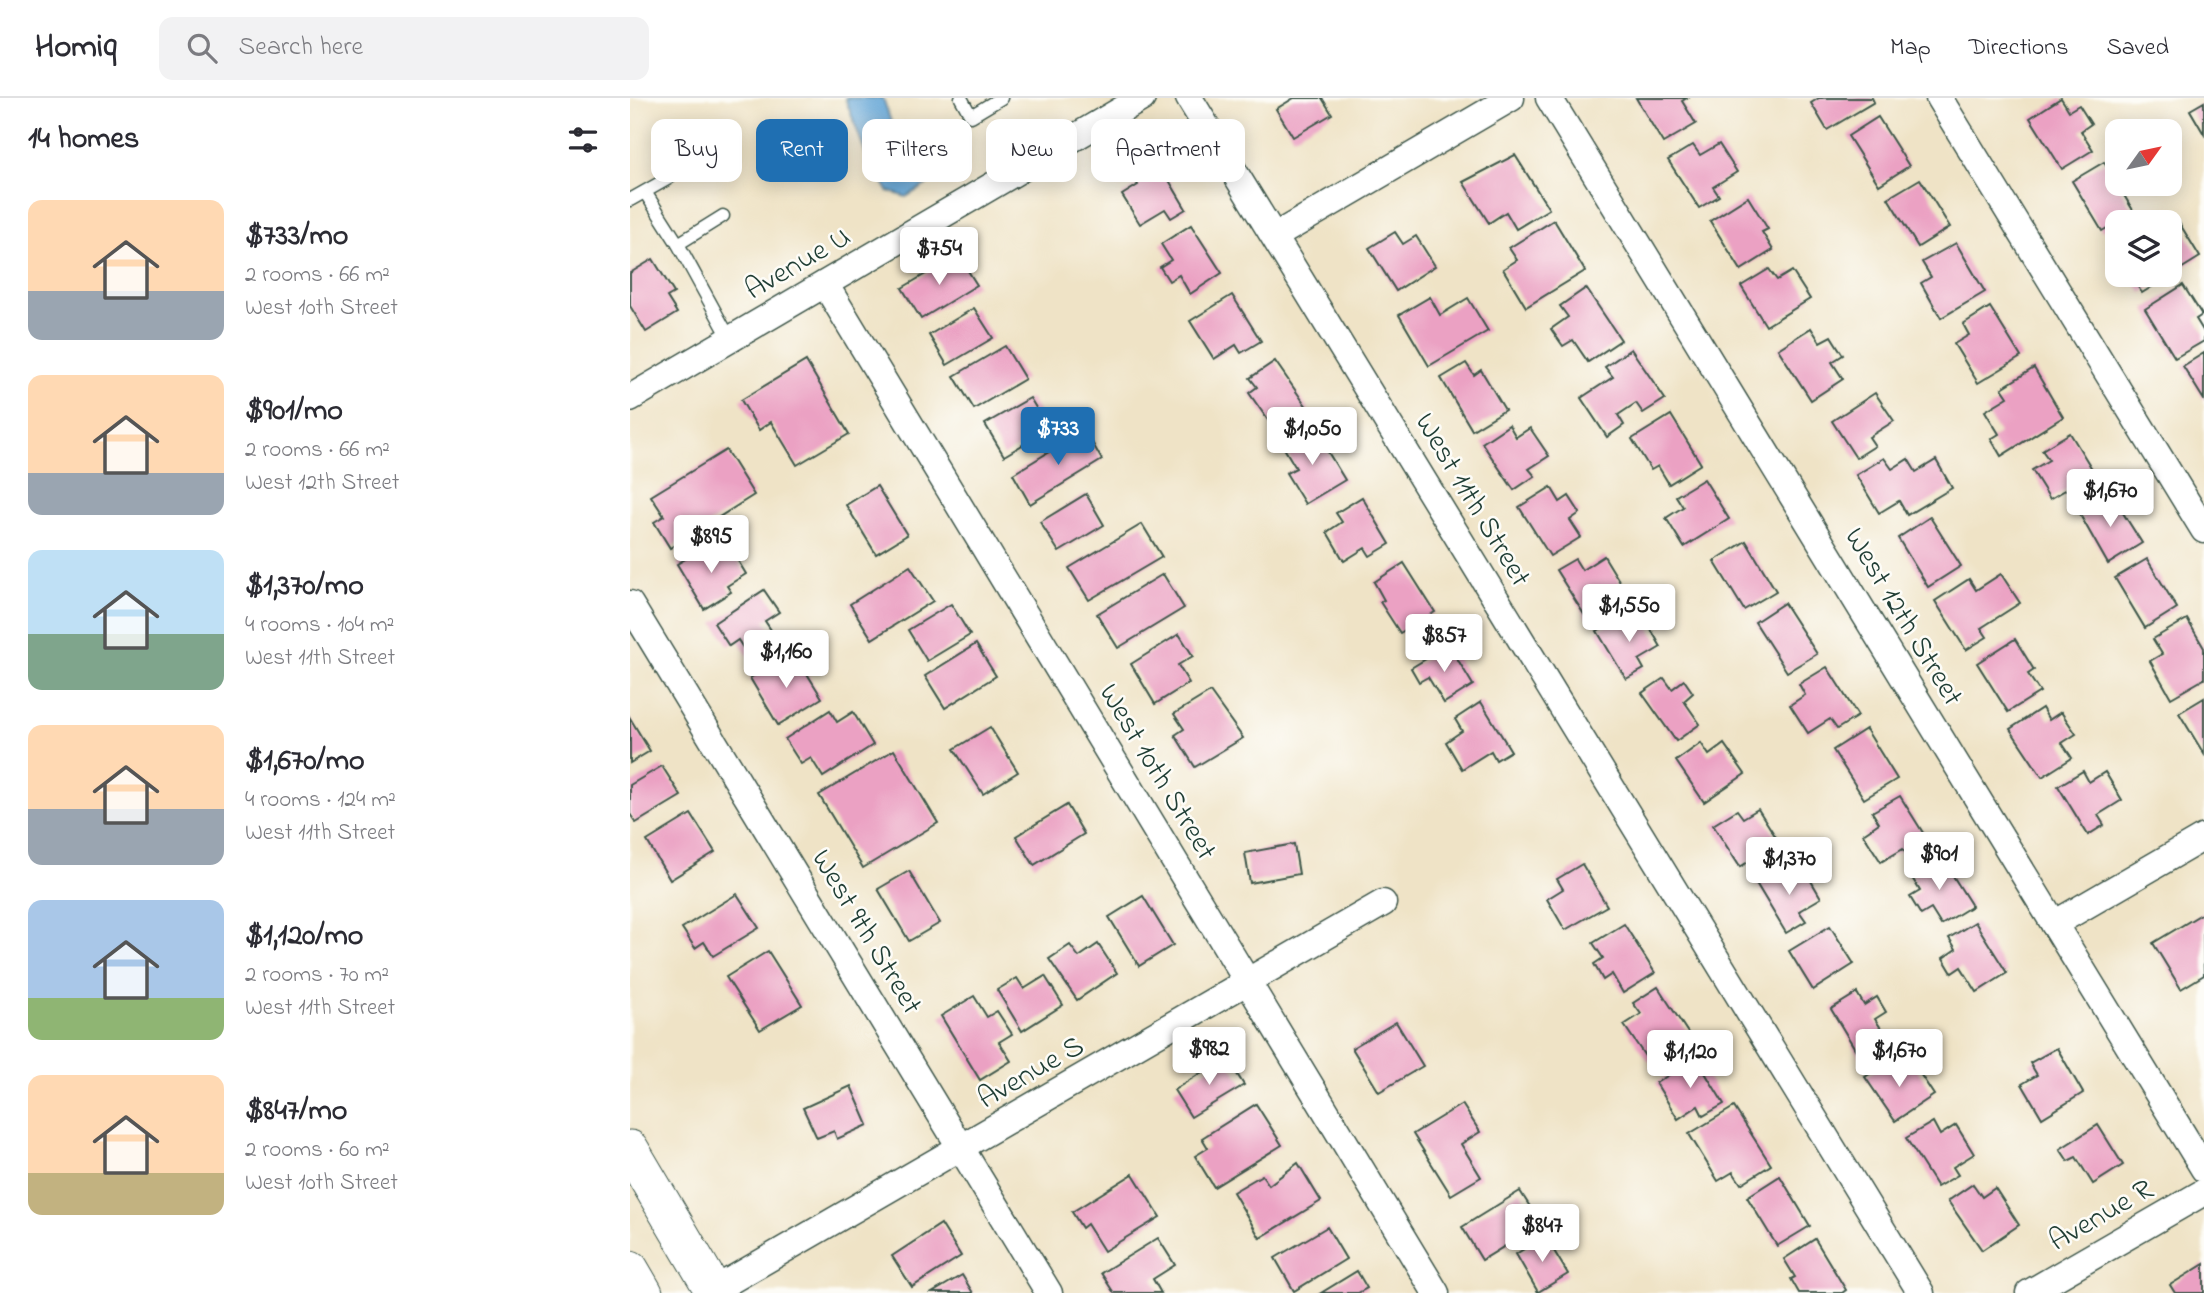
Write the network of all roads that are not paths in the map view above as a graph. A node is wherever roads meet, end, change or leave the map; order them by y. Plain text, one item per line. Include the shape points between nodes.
1 (961, 98) edge
2 (1001, 98) edge
3 (1142, 98) edge
4 (1189, 98) edge
5 (1511, 98) edge
6 (1549, 98) edge
7 (1939, 98) edge
8 (662, 182) edge
9 (645, 192) junction
10 (630, 200) edge
11 (723, 216) dead end
12 (1275, 236) junction
13 (678, 243) junction
14 (825, 284) junction
15 (730, 339) junction
16 (630, 398) edge
17 (2204, 530) edge
18 (630, 604) edge
19 (2204, 837) edge
20 (1383, 903) dead end
21 (2054, 924) junction
22 (1249, 982) junction
23 (630, 1149) edge
24 (962, 1149) junction
25 (2204, 1169) edge
26 (2204, 1192) edge
27 (630, 1269) edge
28 (713, 1292) edge
29 (644, 1293) edge
30 (1049, 1293) edge
31 (1436, 1293) edge
32 (1921, 1293) edge
33 (2029, 1293) edge

1 - 2 lane via 971,116
3 - 14 street, Avenue U
4 - 12 street, West 11th Street
5 - 12 street
6 - 21 street, West 12th Street
7 - 17 street
8 - 9 lane
9 - 10 lane
9 - 13 lane
11 - 13 lane
12 - 32 street, West 11th Street
13 - 15 lane
14 - 15 street, Avenue U
14 - 22 street, West 10th Street
15 - 16 street, Avenue U
18 - 24 street, West 9th Street
19 - 21 street
20 - 22 street, Avenue S
21 - 25 street, West 12th Street
22 - 24 street, Avenue S
22 - 31 street, West 10th Street
23 - 28 main road
24 - 28 street, Avenue S
24 - 30 street, West 9th Street
26 - 33 street, Avenue R
27 - 29 main road

